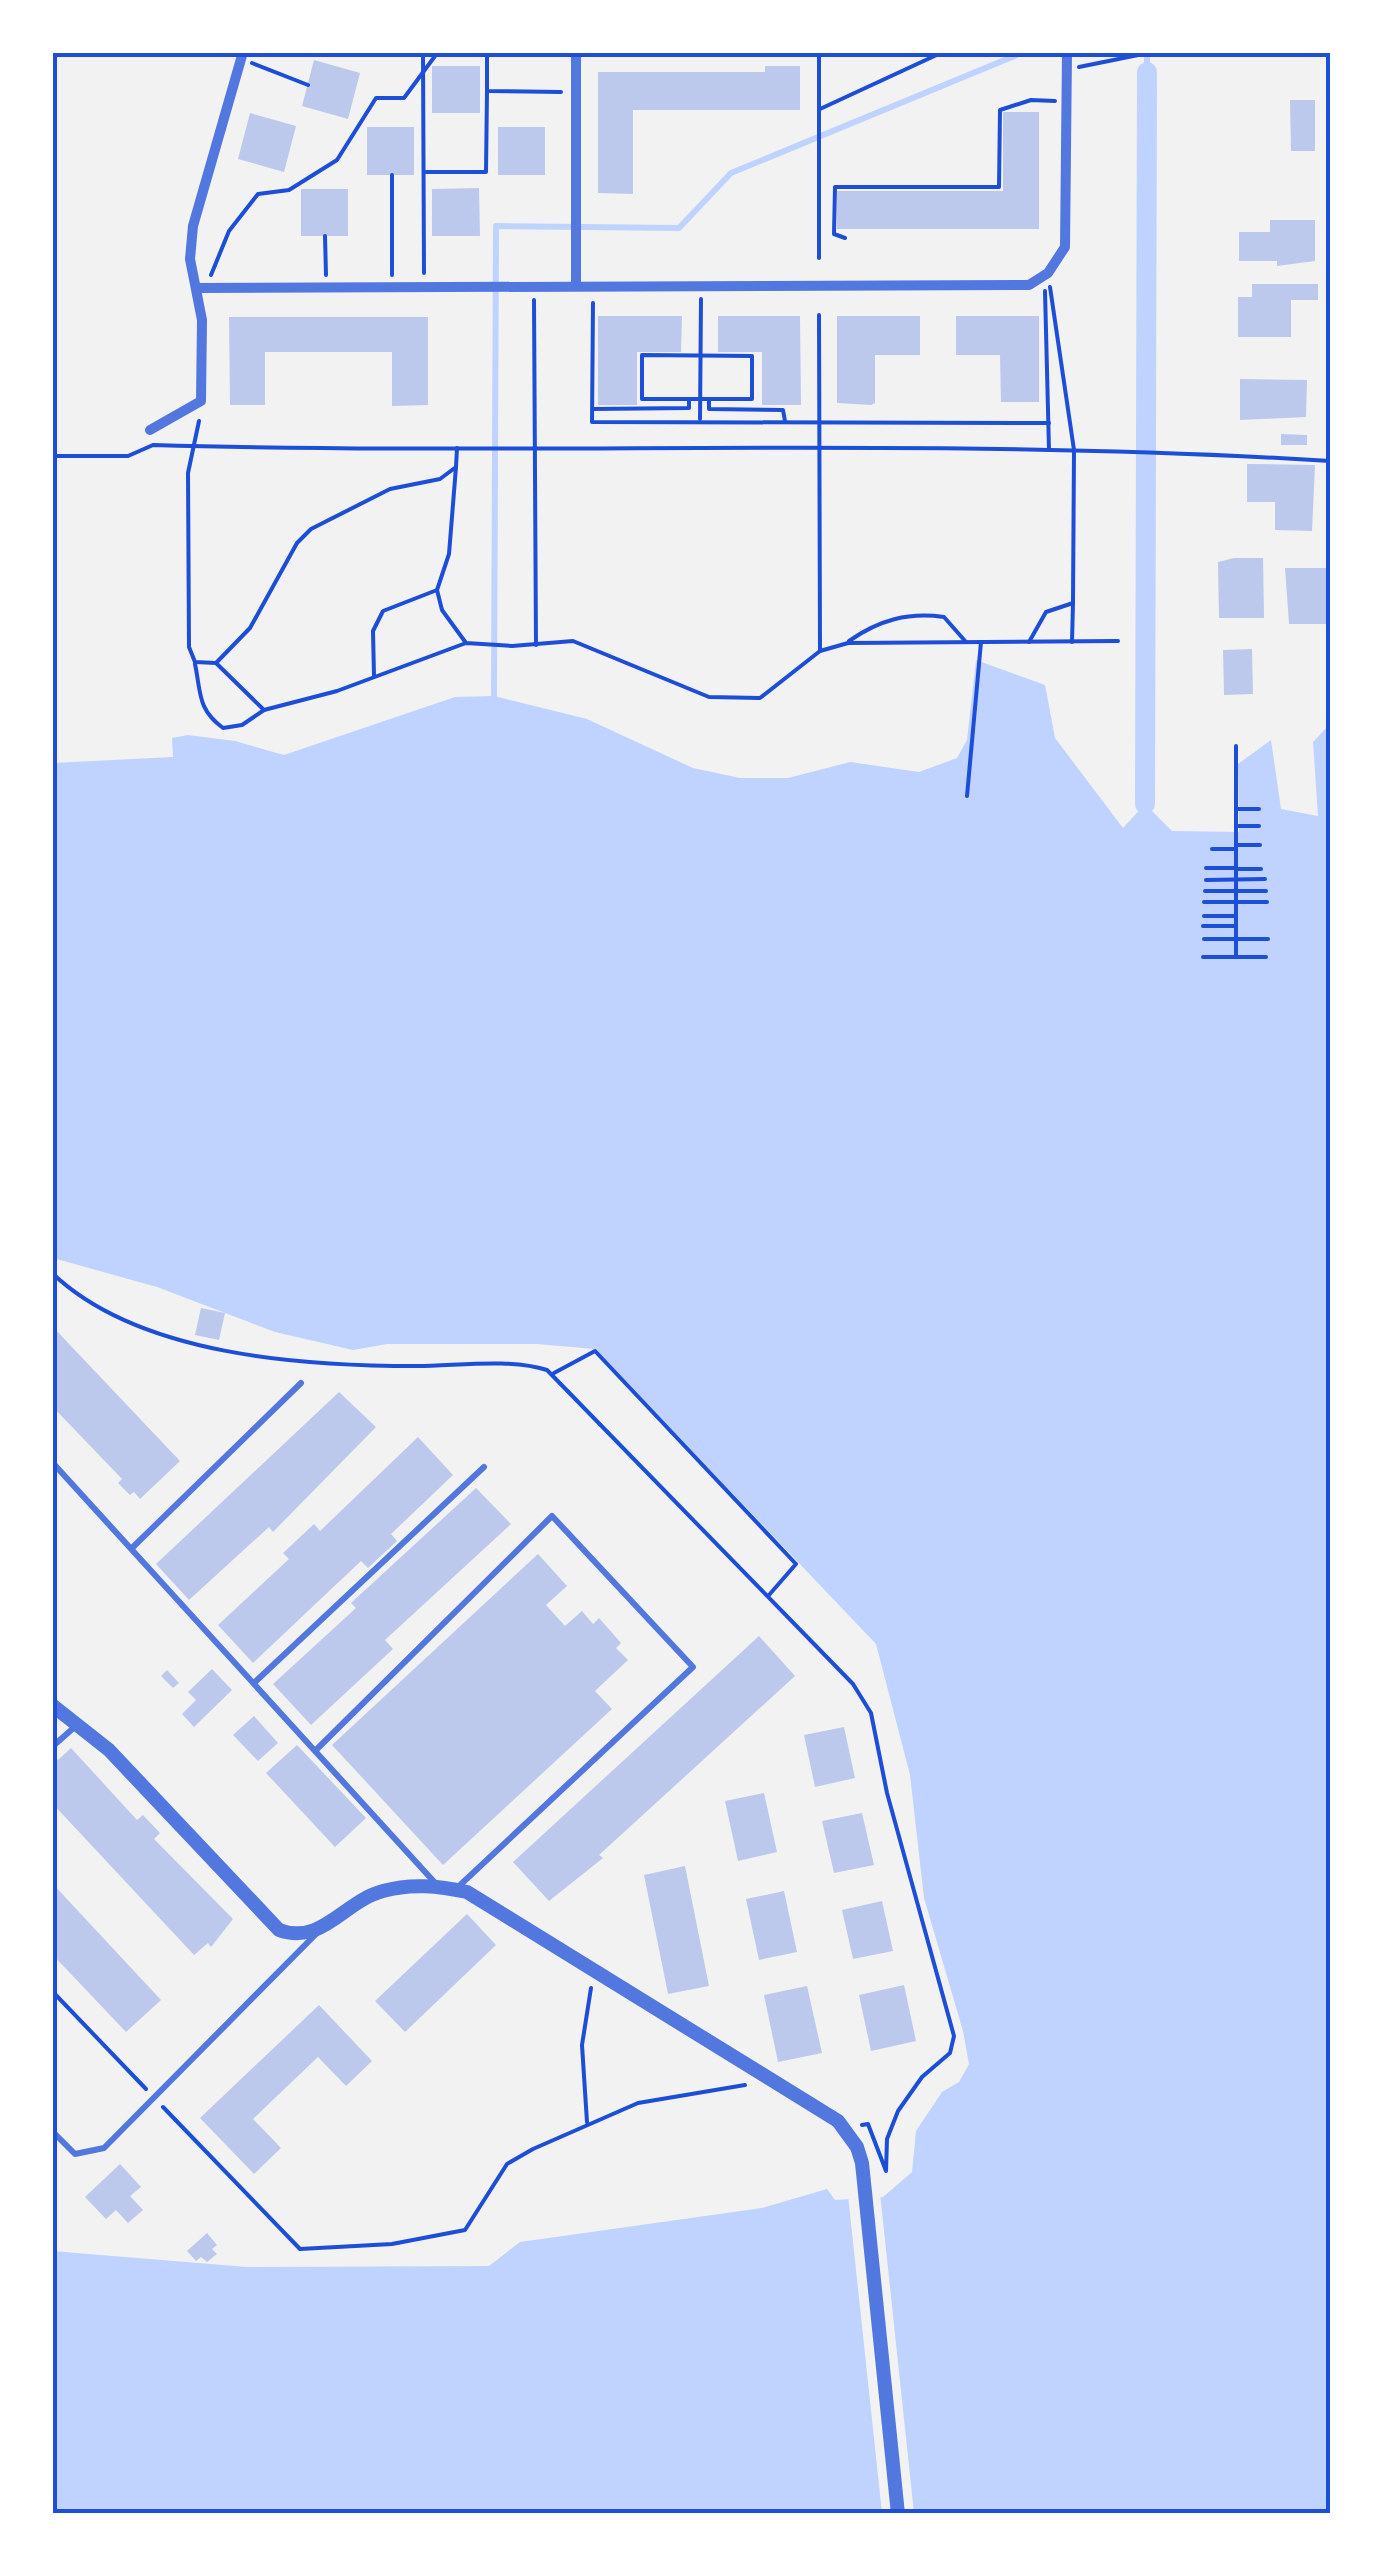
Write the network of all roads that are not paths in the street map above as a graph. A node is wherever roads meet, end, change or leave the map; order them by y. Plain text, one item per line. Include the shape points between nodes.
1 (576, 52) edge
2 (1067, 52) edge
3 (242, 55) edge
4 (576, 284) junction
5 (201, 288) junction
6 (150, 430) road end
7 (301, 1383) dead end
8 (52, 1462) edge
9 (484, 1467) dead end
10 (133, 1547) junction
11 (255, 1682) junction
12 (52, 1705) edge
13 (79, 1723) junction
14 (52, 1746) edge
15 (317, 1749) junction
16 (438, 1886) junction
17 (455, 1890) junction
18 (322, 1929) junction
19 (52, 2130) edge
20 (898, 2514) edge

1 - 4 street
2 - 4 street via 1066,247 1046,274 1017,287
3 - 5 street via 193,226 190,258
4 - 5 street
5 - 6 street via 202,401
7 - 10 lane
8 - 10 lane
9 - 11 lane
10 - 11 lane
11 - 15 lane
12 - 13 street
13 - 14 lane
13 - 18 street via 265,1919 294,1936
15 - 16 lane
15 - 17 lane via 552,1516 693,1667
16 - 17 street
16 - 18 street via 381,1891
17 - 20 street via 490,1902 838,2122 857,2147
18 - 19 lane via 104,2148 75,2154

